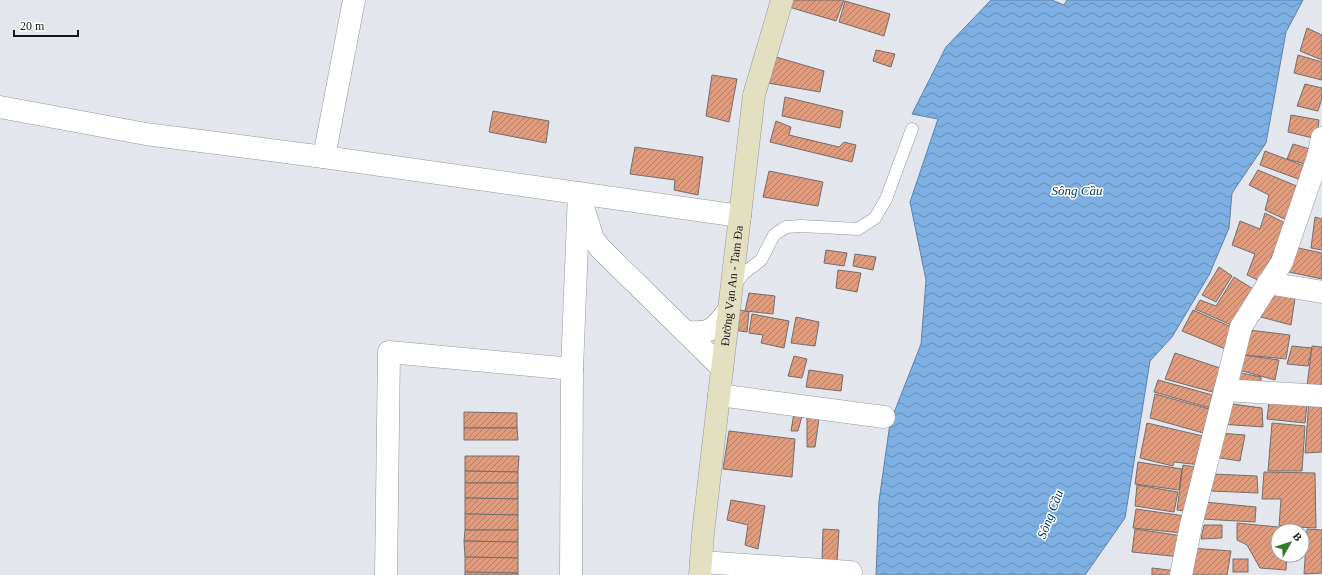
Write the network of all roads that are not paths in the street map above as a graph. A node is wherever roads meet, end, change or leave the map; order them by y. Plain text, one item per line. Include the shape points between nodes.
1 (354, 0) edge
2 (782, 0) edge
3 (0, 107) edge
4 (912, 129) dead end
5 (1321, 151) edge
6 (324, 157) junction
7 (579, 193) junction
8 (740, 216) junction
9 (1268, 283) junction
10 (731, 289) junction
11 (1322, 292) edge
12 (728, 311) junction
13 (686, 332) junction
14 (722, 368) junction
15 (572, 369) junction
16 (1225, 390) junction
17 (719, 395) junction
18 (1322, 396) edge
19 (884, 417) dead end
20 (701, 569) edge
21 (851, 572) dead end
22 (386, 575) edge
23 (571, 575) edge
24 (1181, 575) edge

1 - 6 street
2 - 8 main road, Đường Vạn An - Tam Đa via 754,95
3 - 6 street via 146,134
4 - 10 lane via 886,199 875,218 858,229 786,227 774,235 761,260 743,274
5 - 9 street via 1282,262
6 - 7 street
7 - 8 street
7 - 13 street via 593,239
7 - 15 street
8 - 10 main road, Đường Vạn An - Tam Đa
9 - 11 street
9 - 16 street via 1241,327
10 - 12 main road, Đường Vạn An - Tam Đa
12 - 13 street via 712,330 701,333
12 - 14 main road, Đường Vạn An - Tam Đa
13 - 14 street
14 - 17 main road, Đường Vạn An - Tam Đa
15 - 22 street via 389,352
15 - 23 street
16 - 18 street
16 - 24 street
17 - 19 street
17 - 20 main road, Đường Vạn An - Tam Đa
20 - 21 street

